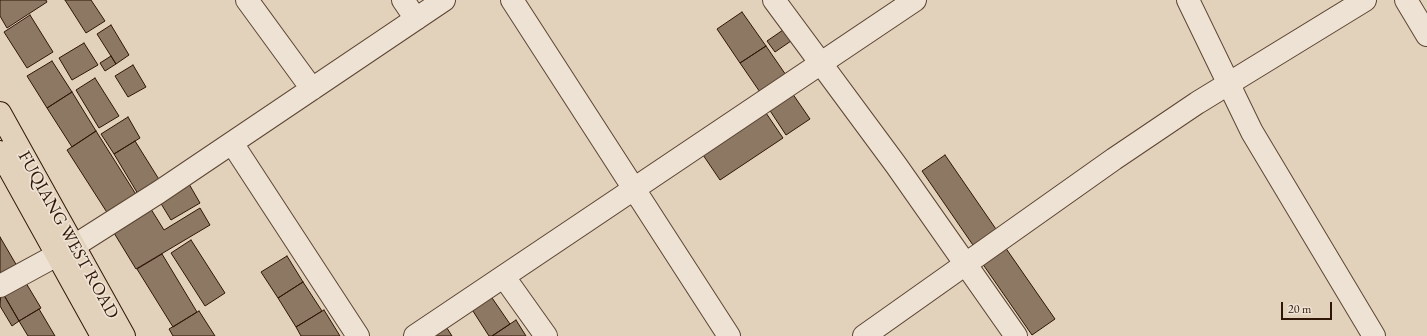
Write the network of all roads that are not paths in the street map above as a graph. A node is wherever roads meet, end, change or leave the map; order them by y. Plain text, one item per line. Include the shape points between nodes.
1 (247, 0) edge
2 (403, 0) edge
3 (444, 0) edge
4 (512, 0) edge
5 (774, 0) edge
6 (915, 0) edge
7 (1188, 0) edge
8 (1365, 0) edge
9 (1406, 0) edge
10 (416, 19) junction
11 (1427, 35) edge
12 (821, 64) junction
13 (1229, 83) junction
14 (312, 89) junction
15 (0, 112) edge
16 (232, 143) junction
17 (0, 152) edge
18 (634, 190) junction
19 (66, 250) junction
20 (966, 264) junction
21 (504, 277) junction
22 (0, 286) edge
23 (102, 336) edge
24 (124, 336) edge
25 (358, 336) edge
26 (415, 336) edge
27 (546, 336) edge
28 (729, 336) edge
29 (864, 336) edge
30 (1016, 336) edge
31 (1374, 336) edge

1 - 14 street
2 - 10 street
3 - 10 street
4 - 18 street
5 - 12 street
6 - 12 street
7 - 13 street
8 - 13 street
9 - 11 street
10 - 14 street
12 - 18 street
12 - 20 street
13 - 20 street via 1114,159
13 - 31 street via 1252,132
14 - 16 street
15 - 19 main road, FUQIANG WEST ROAD
16 - 19 street
16 - 25 street
17 - 19 main road, FUQIANG WEST ROAD
18 - 21 street
18 - 28 street
19 - 22 street
19 - 23 main road, FUQIANG WEST ROAD
19 - 24 main road, FUQIANG WEST ROAD
20 - 29 street
20 - 30 street
21 - 26 street
21 - 27 street

